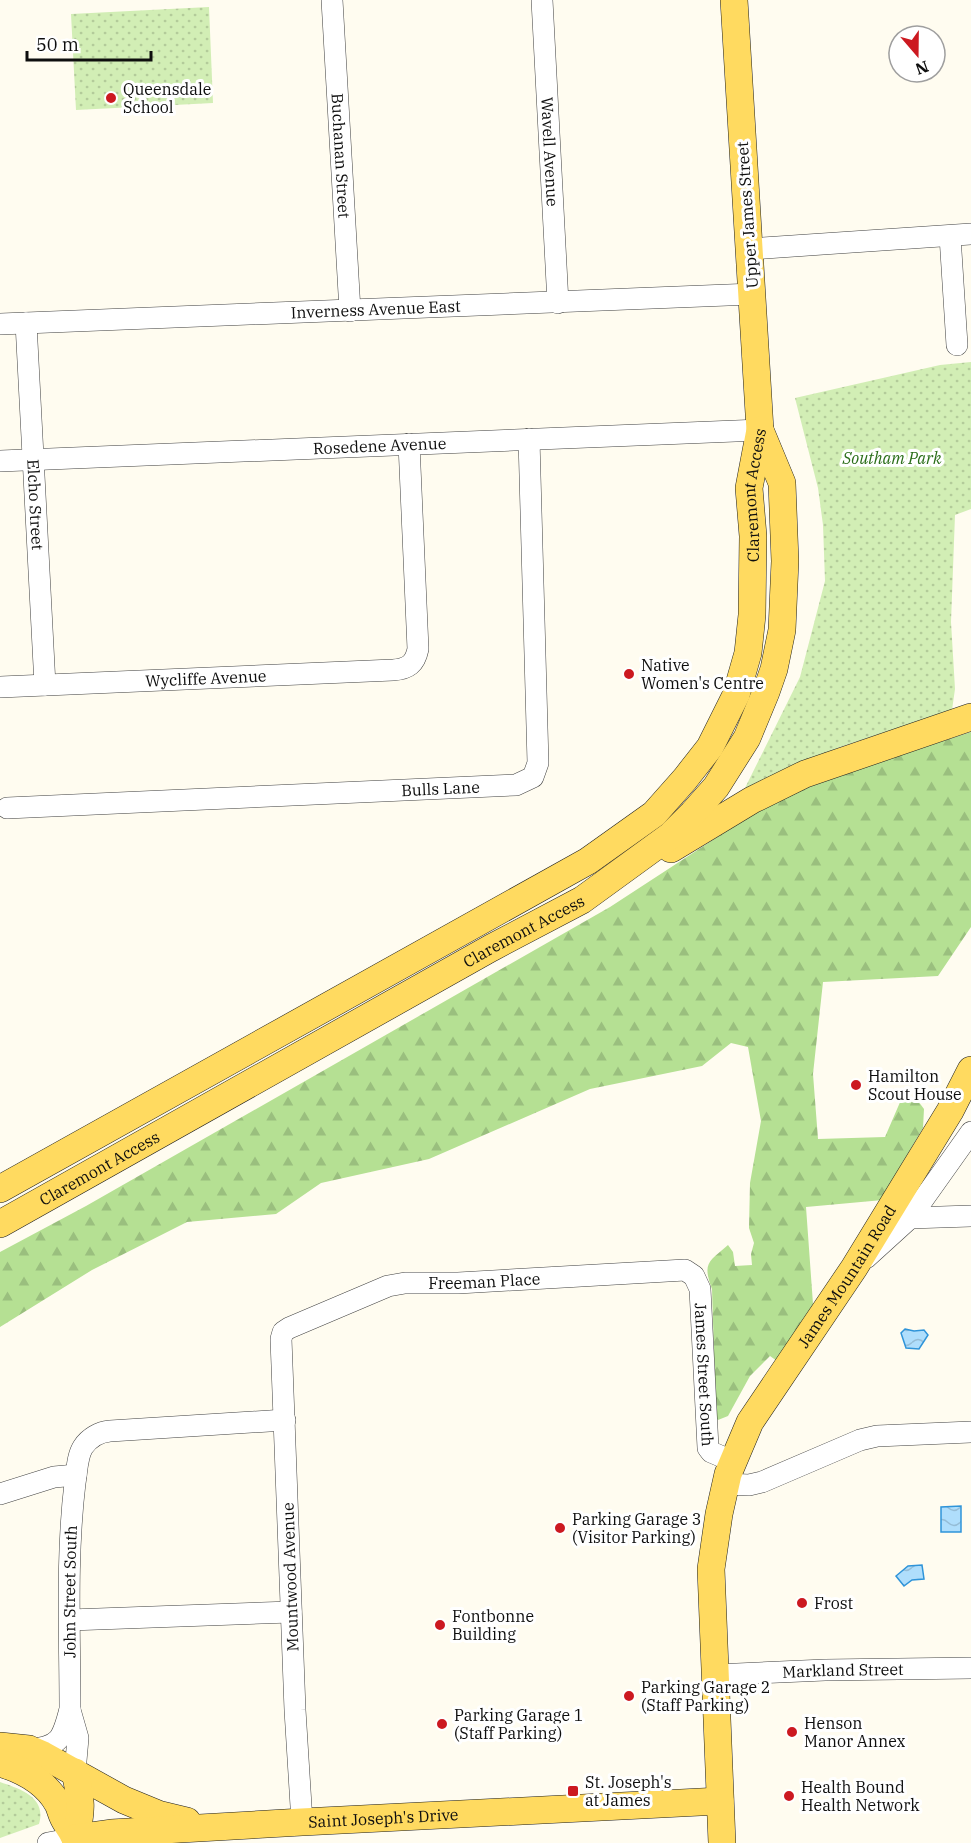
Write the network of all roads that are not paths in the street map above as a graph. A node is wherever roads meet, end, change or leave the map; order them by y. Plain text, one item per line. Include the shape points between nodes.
1 (332, 0) edge
2 (542, 0) edge
3 (734, 0) edge
4 (961, 235) edge
5 (749, 249) junction
6 (753, 294) junction
7 (558, 303) junction
8 (350, 310) junction
9 (26, 323) junction
10 (0, 324) edge
11 (957, 345) dead end
12 (760, 430) junction
13 (529, 439) junction
14 (409, 444) junction
15 (33, 459) junction
16 (0, 461) edge
17 (45, 685) junction
18 (0, 687) edge
19 (971, 717) edge
20 (7, 808) dead end
21 (582, 900) junction
22 (971, 1070) edge
23 (971, 1132) edge
24 (0, 1189) edge
25 (971, 1216) edge
26 (910, 1218) junction
27 (0, 1224) edge
28 (854, 1268) junction
29 (694, 1276) joint
30 (283, 1332) joint
31 (285, 1420) junction
32 (971, 1432) edge
33 (729, 1472) junction
34 (76, 1475) junction
35 (0, 1494) edge
36 (291, 1612) junction
37 (70, 1620) junction
38 (971, 1668) edge
39 (715, 1675) junction
40 (70, 1709) junction
41 (0, 1746) edge
42 (29, 1749) junction
43 (0, 1763) edge
44 (75, 1772) junction
45 (720, 1801) junction
46 (302, 1822) junction
47 (215, 1827) junction
48 (76, 1840) edge
49 (48, 1843) edge
50 (722, 1843) edge

1 - 8 street, Buchanan Street
2 - 7 street, Wavell Avenue
3 - 5 main road, Upper James Street
4 - 5 street
4 - 11 street
5 - 6 main road, Upper James Street
6 - 7 street, Inverness Avenue East
6 - 12 main road, Upper James Street
7 - 8 street, Inverness Avenue East
8 - 9 street, Inverness Avenue East
9 - 10 street, Inverness Avenue East
9 - 15 street, Elcho Street
12 - 13 street, Rosedene Avenue
12 - 21 main road, Claremont Access via 782,483 785,561 782,630 766,692 747,738 716,788 670,836
12 - 24 main road, Claremont Access via 749,488 752,615 744,672 728,715 710,747 654,814 588,861
13 - 14 street, Rosedene Avenue
13 - 20 street, Bulls Lane via 538,763 533,777 516,786
14 - 15 street, Rosedene Avenue
14 - 17 street, Wycliffe Avenue via 418,649 411,666 403,670
15 - 16 street, Rosedene Avenue
15 - 17 street, Elcho Street
17 - 18 street, Wycliffe Avenue
19 - 21 main road via 806,774 730,812
21 - 27 main road, Claremont Access
22 - 28 main road, James Mountain Road
23 - 26 street
25 - 26 street
26 - 28 street
28 - 33 main road, James Mountain Road via 750,1422
29 - 30 street, Freeman Place via 685,1270 405,1283 388,1286
29 - 33 street, James Street South via 700,1289 707,1443
30 - 31 street, Mountwood Avenue
31 - 34 street, John Street South via 105,1431 81,1449
31 - 36 street, Mountwood Avenue
32 - 33 street via 877,1436 749,1485
33 - 39 main road via 718,1514 711,1569
34 - 35 street via 54,1476
34 - 37 street, John Street South
36 - 37 street
36 - 46 street, Mountwood Avenue
37 - 40 street, John Street South
38 - 39 street, Markland Street
39 - 45 main road
40 - 42 street, John Street South via 60,1739 47,1748
40 - 44 street, John Street South via 78,1738
41 - 42 main road
42 - 44 main road
43 - 48 main road via 27,1773 45,1787
44 - 47 main road via 123,1800 158,1814
44 - 48 main road, John Street South via 81,1808
45 - 46 main road, Saint Joseph's Drive
45 - 50 main road
46 - 47 main road, Saint Joseph's Drive
47 - 48 main road, Saint Joseph's Drive via 111,1833
48 - 49 street, Saint Joseph's Drive

